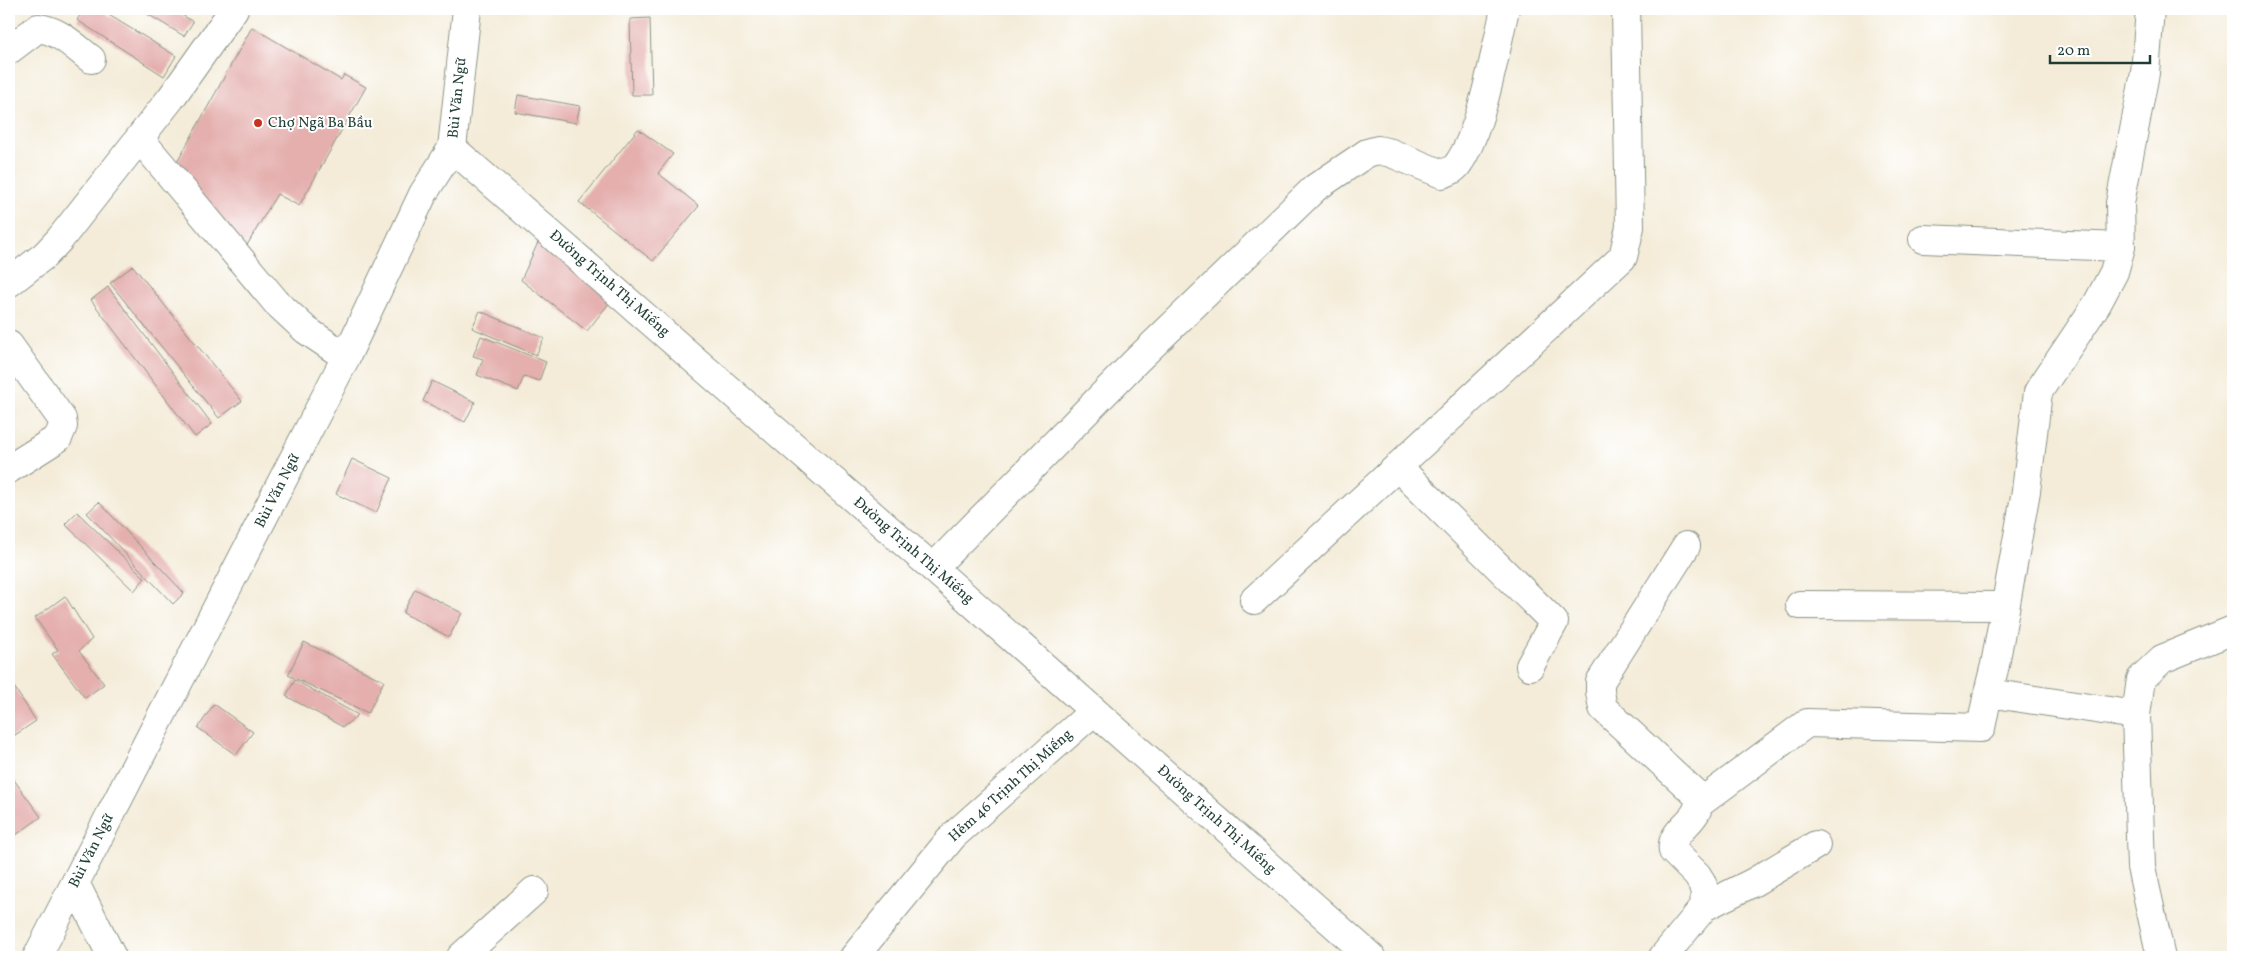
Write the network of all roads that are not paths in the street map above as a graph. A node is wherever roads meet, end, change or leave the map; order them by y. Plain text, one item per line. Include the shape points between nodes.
1 (234, 9) edge
2 (467, 9) edge
3 (1505, 9) edge
4 (1626, 9) edge
5 (2150, 9) edge
6 (9, 50) edge
7 (91, 59) dead end
8 (140, 139) junction
9 (452, 148) junction
10 (1923, 239) dead end
11 (2121, 247) junction
12 (9, 282) edge
13 (9, 345) edge
14 (346, 357) junction
15 (1398, 467) junction
16 (9, 470) edge
17 (1686, 546) dead end
18 (933, 568) junction
19 (1254, 600) dead end
20 (1800, 605) dead end
21 (2005, 606) junction
22 (2233, 630) edge
23 (1530, 666) dead end
24 (1988, 693) junction
25 (1094, 711) junction
26 (2136, 715) junction
27 (1700, 803) junction
28 (1816, 845) dead end
29 (75, 883) junction
30 (534, 891) dead end
31 (1704, 906) junction
32 (36, 957) edge
33 (112, 957) edge
34 (461, 957) edge
35 (854, 957) edge
36 (1370, 957) edge
37 (1663, 957) edge
38 (2160, 957) edge

1 - 8 street
2 - 9 street, Bùi Văn Ngữ
3 - 18 street via 1477,120 1458,165 1442,174 1378,150 1367,153 1316,188 1136,361
4 - 15 street via 1630,227 1623,257
5 - 11 street via 2145,74 2120,204
6 - 7 street via 38,28 46,28
8 - 12 street via 60,239 45,255
8 - 14 street via 276,302 306,330
9 - 14 street, Bùi Văn Ngữ via 423,194
9 - 18 street, Đường Trịnh Thị Miếng
10 - 11 street
11 - 21 street via 2114,272 2097,304 2038,392 2026,491
13 - 16 street via 62,419 63,426 58,438
14 - 29 street, Bùi Văn Ngữ
15 - 19 street
15 - 23 street via 1554,622
17 - 27 street via 1600,682 1600,692 1603,708 1698,796
18 - 25 street, Đường Trịnh Thị Miếng
20 - 21 street
21 - 24 street
22 - 26 street via 2162,659 2142,679
24 - 26 street
24 - 27 street via 1981,728 1807,723
25 - 35 street, Hẻm 46 Trịnh Thị Miếng via 954,836
25 - 36 street, Đường Trịnh Thị Miếng
26 - 38 street via 2141,867
27 - 31 street via 1672,847 1698,874 1705,893
28 - 31 street via 1754,882
29 - 32 street, Bùi Văn Ngữ
29 - 33 street
30 - 34 street
31 - 37 street

